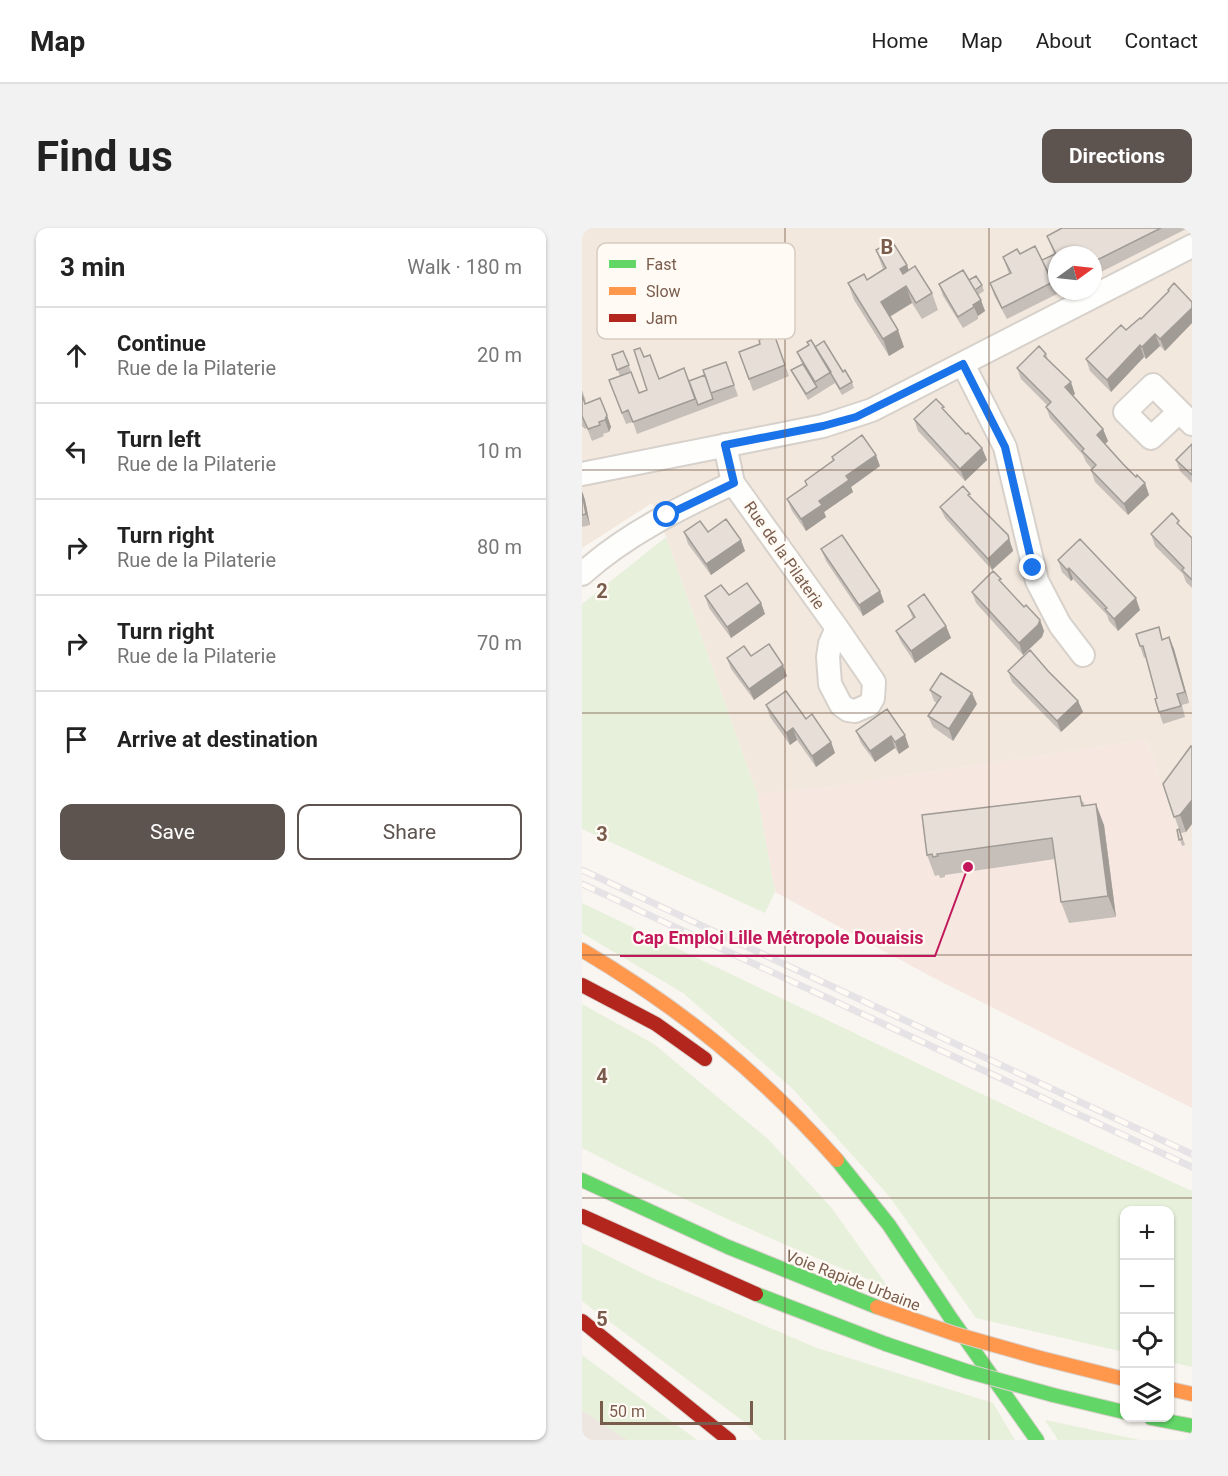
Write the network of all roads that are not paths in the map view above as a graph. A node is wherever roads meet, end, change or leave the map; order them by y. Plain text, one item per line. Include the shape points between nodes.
1 (1192, 246) edge
2 (963, 364) junction
3 (725, 445) junction
4 (582, 474) edge
5 (734, 483) junction
6 (582, 574) edge
7 (837, 628) dead end
8 (1083, 655) dead end
9 (582, 950) edge
10 (582, 985) edge
11 (715, 1066) dead end
12 (790, 1130) dead end
13 (582, 1180) edge
14 (582, 1216) edge
15 (937, 1298) junction
16 (582, 1321) edge
17 (582, 1330) edge
18 (1120, 1379) edge
19 (666, 1389) junction
20 (1174, 1390) edge
21 (1192, 1394) edge
22 (1120, 1411) edge
23 (1172, 1422) edge
24 (1192, 1426) edge
25 (729, 1440) edge
26 (1037, 1440) edge

1 - 2 street
2 - 3 street via 856,417
2 - 8 street via 1005,447 1037,581 1060,625
3 - 4 street
3 - 5 street, Rue de la Pilaterie
5 - 6 street via 667,515
5 - 7 street, Rue de la Pilaterie
9 - 15 highway via 691,1020 761,1079 808,1126 873,1202
10 - 11 highway via 656,1024
12 - 15 highway via 858,1201
13 - 18 highway, Voie Rapide Urbaine, bridge via 734,1250 877,1307 955,1334
14 - 22 highway, bridge via 736,1286 886,1344 966,1371
15 - 26 highway
16 - 19 highway
17 - 19 highway
19 - 25 highway
20 - 21 highway
23 - 24 highway

